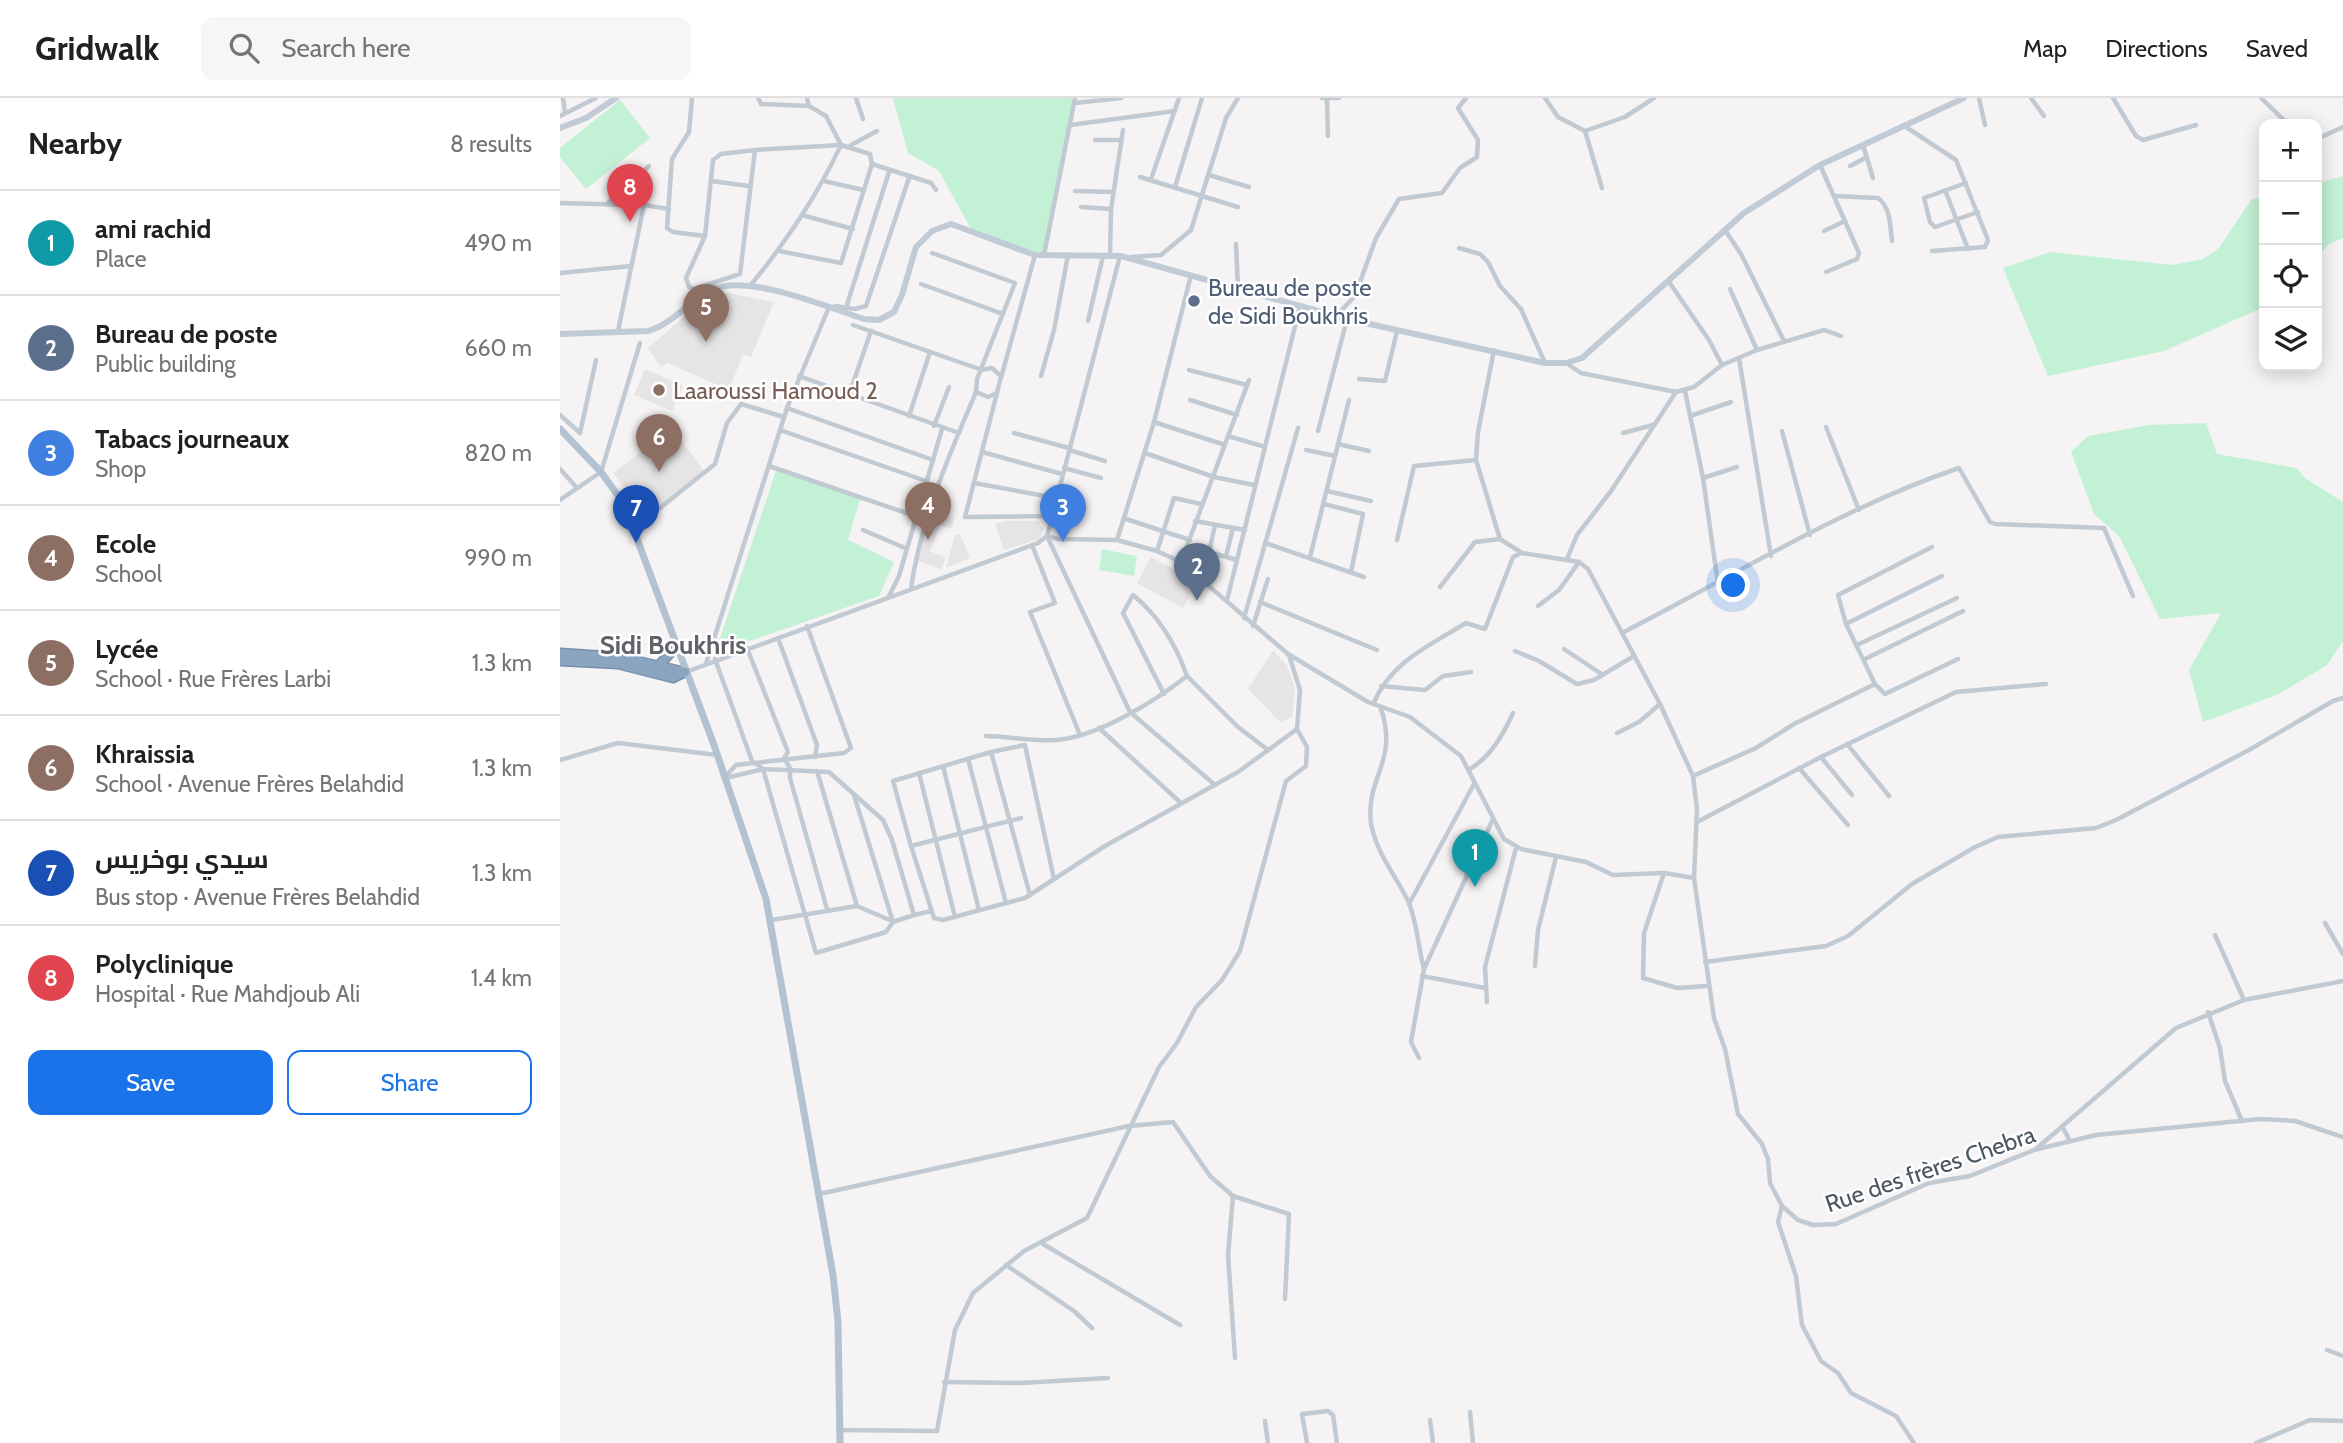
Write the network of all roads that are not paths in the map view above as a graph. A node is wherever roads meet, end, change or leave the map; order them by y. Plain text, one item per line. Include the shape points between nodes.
1 (563, 98) edge
2 (596, 98) edge
3 (616, 98) edge
4 (692, 98) edge
5 (758, 98) edge
6 (807, 98) edge
7 (856, 98) edge
8 (1121, 98) edge
9 (1179, 98) edge
10 (1202, 98) edge
11 (1238, 98) edge
12 (1339, 98) edge
13 (1466, 98) edge
14 (1545, 98) edge
15 (1654, 98) edge
16 (1964, 98) edge
17 (1979, 98) edge
18 (2031, 98) edge
19 (2113, 98) edge
20 (2261, 98) edge
21 (1324, 99) edge
22 (1075, 101) edge
23 (809, 106) junction
24 (1175, 111) junction
25 (562, 114) edge
26 (2044, 116) dead end
27 (2283, 119) edge
28 (863, 120) dead end
29 (1070, 125) junction
30 (1903, 125) junction
31 (1985, 125) dead end
32 (2196, 125) dead end
33 (2343, 127) edge
34 (560, 128) edge
35 (1123, 130) dead end
36 (877, 131) dead end
37 (1585, 131) junction
38 (1328, 136) dead end
39 (2322, 137) edge
40 (1095, 140) dead end
41 (1121, 140) junction
42 (841, 145) junction
43 (1863, 145) junction
44 (850, 146) junction
45 (755, 149) junction
46 (1867, 157) junction
47 (872, 164) junction
48 (1820, 165) junction
49 (649, 166) dead end
50 (1850, 166) dead end
51 (889, 172) junction
52 (1209, 175) junction
53 (1140, 177) dead end
54 (909, 178) junction
55 (1873, 178) dead end
56 (1151, 179) junction
57 (711, 180) junction
58 (824, 181) junction
59 (1966, 183) junction
60 (749, 186) junction
61 (1249, 187) dead end
62 (1174, 188) junction
63 (1602, 188) dead end
64 (863, 190) junction
65 (936, 190) dead end
66 (1945, 190) junction
67 (1075, 191) dead end
68 (1113, 192) junction
69 (1203, 195) junction
70 (1834, 196) junction
71 (560, 203) edge
72 (607, 204) junction
73 (632, 205) dead end
74 (1082, 207) dead end
75 (1238, 207) dead end
76 (669, 209) junction
77 (1111, 209) junction
78 (1978, 212) junction
79 (802, 215) junction
80 (1956, 220) junction
81 (1846, 221) junction
82 (853, 229) junction
83 (1725, 230) junction
84 (1824, 231) dead end
85 (705, 236) junction
86 (1892, 241) dead end
87 (1236, 244) dead end
88 (1460, 248) dead end
89 (1968, 249) junction
90 (779, 251) junction
91 (1932, 251) dead end
92 (932, 253) dead end
93 (1035, 255) junction
94 (1044, 255) junction
95 (1068, 255) junction
96 (1107, 256) junction
97 (1121, 256) junction
98 (631, 266) junction
99 (1826, 272) dead end
100 (560, 273) edge
101 (740, 274) junction
102 (1191, 275) junction
103 (1670, 282) junction
104 (920, 284) dead end
105 (740, 285) junction
106 (749, 286) junction
107 (1238, 289) junction
108 (1730, 289) dead end
109 (820, 305) junction
110 (1300, 306) junction
111 (829, 307) junction
112 (845, 311) junction
113 (1003, 314) junction
114 (1336, 316) junction
115 (1347, 319) junction
116 (1088, 321) dead end
117 (853, 325) dead end
118 (618, 331) junction
119 (871, 331) junction
120 (1398, 331) junction
121 (560, 334) edge
122 (1841, 336) dead end
123 (1784, 341) junction
124 (640, 343) dead end
125 (1494, 350) junction
126 (1757, 350) junction
127 (930, 352) junction
128 (1740, 358) junction
129 (596, 360) dead end
130 (1545, 363) junction
131 (1566, 363) junction
132 (1721, 365) junction
133 (982, 370) junction
134 (1189, 370) dead end
135 (799, 376) junction
136 (1041, 376) dead end
137 (1359, 379) dead end
138 (949, 387) dead end
139 (1685, 391) junction
140 (850, 392) junction
141 (1676, 392) junction
142 (976, 393) junction
143 (997, 393) junction
144 (1191, 400) dead end
145 (1349, 400) dead end
146 (1731, 402) dead end
147 (787, 408) junction
148 (560, 415) edge
149 (1238, 415) junction
150 (909, 416) junction
151 (1690, 416) junction
152 (785, 417) junction
153 (1154, 422) junction
154 (1654, 425) junction
155 (934, 426) junction
156 (1826, 427) dead end
157 (1298, 428) dead end
158 (942, 429) junction
159 (780, 430) junction
160 (1783, 430) dead end
161 (1318, 431) dead end
162 (959, 433) junction
163 (1014, 433) dead end
164 (1623, 433) dead end
165 (562, 434) edge
166 (1228, 436) junction
167 (1338, 444) junction
168 (1225, 445) junction
169 (1262, 446) junction
170 (1069, 449) junction
171 (1306, 450) dead end
172 (1369, 451) dead end
173 (982, 452) junction
174 (1145, 453) junction
175 (1335, 456) junction
176 (933, 460) junction
177 (1476, 460) junction
178 (1105, 461) dead end
179 (769, 467) junction
180 (1737, 467) dead end
181 (560, 469) edge
182 (1063, 471) junction
183 (601, 472) junction
184 (1214, 477) junction
185 (1101, 478) dead end
186 (1703, 478) junction
187 (926, 481) junction
188 (974, 483) junction
189 (1254, 485) junction
190 (577, 488) junction
191 (1327, 491) junction
192 (561, 498) edge
193 (1056, 498) junction
194 (1371, 501) dead end
195 (1201, 504) junction
196 (1324, 504) junction
197 (1859, 510) junction
198 (915, 516) junction
199 (1052, 516) junction
200 (1126, 519) junction
201 (1195, 522) junction
202 (1215, 525) junction
203 (1233, 528) junction
204 (863, 530) dead end
205 (1245, 530) junction
206 (1164, 531) junction
207 (1810, 535) junction
208 (636, 536) junction
209 (1047, 536) junction
210 (1500, 539) junction
211 (1117, 540) junction
212 (1397, 540) dead end
213 (1189, 543) junction
214 (1265, 543) junction
215 (1032, 545) junction
216 (1932, 547) dead end
217 (905, 548) junction
218 (1157, 551) junction
219 (1209, 552) junction
220 (1522, 553) junction
221 (1217, 554) junction
222 (1226, 556) junction
223 (1771, 556) junction
224 (1310, 557) junction
225 (1237, 559) junction
226 (1567, 559) junction
227 (1181, 562) junction
228 (1579, 562) junction
229 (1351, 572) junction
230 (1942, 576) dead end
231 (1364, 577) dead end
232 (1268, 579) dead end
233 (1208, 583) junction
234 (1718, 584) junction
235 (1440, 587) dead end
236 (911, 588) junction
237 (889, 596) junction
238 (2133, 596) dead end
239 (1957, 598) dead end
240 (1227, 601) junction
241 (1260, 602) junction
242 (1538, 606) dead end
243 (1963, 611) dead end
244 (1244, 618) junction
245 (1846, 624) junction
246 (1252, 625) junction
247 (807, 626) junction
248 (1622, 633) junction
249 (778, 638) junction
250 (1857, 645) junction
251 (675, 648) junction
252 (747, 649) junction
253 (1564, 649) dead end
254 (1377, 650) dead end
255 (1515, 651) dead end
256 (560, 653) edge
257 (1289, 654) junction
258 (1634, 656) junction
259 (715, 659) junction
260 (1865, 659) junction
261 (1958, 659) dead end
262 (560, 661) edge
263 (659, 665) junction
264 (706, 665) junction
265 (685, 672) junction
266 (1471, 672) dead end
267 (1603, 675) junction
268 (1187, 676) junction
269 (1875, 684) junction
270 (2046, 684) dead end
271 (1381, 686) junction
272 (1164, 694) junction
273 (2343, 698) edge
274 (1373, 704) junction
275 (1660, 704) junction
276 (1381, 708) junction
277 (1130, 712) junction
278 (1513, 713) dead end
279 (1099, 728) junction
280 (1297, 729) junction
281 (1617, 733) dead end
282 (1080, 735) junction
283 (986, 736) dead end
284 (1847, 744) junction
285 (1268, 750) junction
286 (991, 752) junction
287 (717, 755) junction
288 (815, 757) junction
289 (1821, 757) junction
290 (784, 758) junction
291 (968, 759) junction
292 (560, 760) edge
293 (752, 761) junction
294 (943, 766) junction
295 (790, 768) junction
296 (1798, 768) junction
297 (763, 769) junction
298 (1469, 769) junction
299 (817, 771) junction
300 (919, 774) junction
301 (1693, 776) junction
302 (725, 778) junction
303 (1475, 783) junction
304 (1215, 785) junction
305 (853, 793) junction
306 (1852, 795) dead end
307 (1889, 796) dead end
308 (1181, 803) junction
309 (1021, 818) dead end
310 (1493, 819) junction
311 (1010, 821) junction
312 (1697, 822) junction
313 (1848, 825) dead end
314 (986, 827) junction
315 (960, 833) junction
316 (935, 839) junction
317 (911, 846) junction
318 (1516, 848) junction
319 (1556, 857) junction
320 (1664, 873) junction
321 (1695, 878) junction
322 (1054, 879) junction
323 (1030, 895) junction
324 (1006, 903) junction
325 (1409, 904) junction
326 (857, 906) junction
327 (827, 909) junction
328 (932, 911) junction
329 (979, 911) junction
330 (806, 914) junction
331 (914, 915) junction
332 (955, 917) junction
333 (772, 920) junction
334 (893, 922) junction
335 (2325, 923) dead end
336 (2216, 935) dead end
337 (2343, 954) edge
338 (1704, 962) junction
339 (1535, 966) dead end
340 (1424, 969) junction
341 (1422, 976) junction
342 (2343, 981) edge
343 (1708, 986) junction
344 (1485, 988) junction
345 (2244, 1000) junction
346 (1487, 1002) dead end
347 (2208, 1012) junction
348 (1419, 1058) dead end
349 (2242, 1121) junction
350 (1129, 1126) junction
351 (2062, 1126) junction
352 (2343, 1136) edge
353 (2070, 1141) junction
354 (2034, 1150) junction
355 (819, 1194) junction
356 (1233, 1196) junction
357 (1782, 1206) junction
358 (1042, 1243) junction
359 (1006, 1265) junction
360 (1285, 1299) dead end
361 (1180, 1325) dead end
362 (1092, 1328) dead end
363 (2327, 1350) dead end
364 (2343, 1356) edge
365 (1235, 1358) dead end
366 (1108, 1378) dead end
367 (944, 1381) junction
368 (1470, 1412) dead end
369 (1430, 1420) dead end
370 (2343, 1421) edge
371 (1265, 1422) dead end
372 (840, 1430) junction
373 (840, 1443) edge
374 (1268, 1443) edge
375 (1307, 1443) edge
376 (1337, 1443) edge
377 (1433, 1443) edge
378 (1473, 1443) edge
379 (1914, 1443) edge
380 (2256, 1443) edge

1 - 25 street
2 - 25 street
3 - 34 main road
4 - 76 street via 689,132 672,159
5 - 23 street via 761,104
6 - 23 street
7 - 28 street
8 - 22 street
9 - 24 street
10 - 62 street
11 - 52 street via 1226,118
12 - 21 street
13 - 114 street via 1458,108 1478,140 1477,157 1460,168 1442,193 1399,199 1376,238 1355,296
14 - 37 street via 1558,117
15 - 37 street via 1625,117
16 - 30 main road
17 - 31 street
18 - 26 street
19 - 32 street via 2129,127 2143,140
20 - 27 street
21 - 38 street
22 - 29 street
23 - 42 street via 826,116
24 - 29 street
24 - 56 street
29 - 94 street
30 - 43 main road
30 - 59 street via 1956,160
33 - 39 street
35 - 41 street
36 - 44 street
37 - 63 street
40 - 41 street
41 - 68 street
42 - 44 street
42 - 45 street
42 - 58 street
43 - 46 street
43 - 48 main road
44 - 47 street via 870,154
45 - 57 street via 717,157
45 - 60 street
46 - 50 street
46 - 55 street
47 - 51 street
47 - 64 street
48 - 70 street
48 - 83 main road
49 - 72 street
51 - 54 street
51 - 112 street
52 - 61 street
52 - 69 street
53 - 56 street
54 - 65 street via 931,183
54 - 112 street via 866,306
56 - 62 street
57 - 60 street
57 - 85 street
58 - 64 street
58 - 79 street
59 - 66 street
59 - 78 street
60 - 101 street
62 - 69 street
64 - 82 street
66 - 80 street
66 - 80 street via 1924,198 1930,222 1936,227
67 - 68 street
68 - 77 street
69 - 75 street
69 - 97 street via 1191,230 1160,256
70 - 81 street
70 - 86 street via 1883,201
71 - 72 street
72 - 73 street
74 - 77 street
76 - 85 street via 669,231
76 - 98 street via 644,205
77 - 96 street
78 - 80 street
78 - 89 street via 1988,245
79 - 82 street
79 - 90 street
80 - 89 street
81 - 84 street
81 - 99 street via 1859,257
82 - 90 street via 839,265
83 - 103 main road
83 - 123 street
85 - 101 street via 685,284 694,289
87 - 107 street
88 - 130 street via 1480,254 1488,262 1500,286 1521,309
89 - 91 street
90 - 106 street
92 - 113 street via 1015,283
93 - 94 main road
93 - 112 main road via 951,224 932,231 916,247 894,312 879,320
93 - 143 street
94 - 95 main road
95 - 96 main road
95 - 136 street via 1055,330
96 - 97 main road
96 - 116 street
97 - 102 main road
97 - 170 street
98 - 100 street
98 - 118 street
101 - 105 street
102 - 107 main road
102 - 153 street
103 - 131 main road via 1582,358
103 - 132 street
104 - 113 street
105 - 106 main road
105 - 118 main road via 715,288 662,327
106 - 109 main road
107 - 110 main road
108 - 126 street
109 - 111 main road
109 - 112 street
110 - 114 main road
110 - 169 street
111 - 112 main road
111 - 135 street
113 - 133 street
114 - 115 main road
115 - 120 main road
115 - 161 street
117 - 119 street
118 - 121 main road
119 - 127 street
119 - 140 street
120 - 125 main road
120 - 137 street via 1385,382
122 - 123 street via 1824,330
123 - 126 street
124 - 183 street
125 - 130 main road
125 - 177 street
126 - 128 street
127 - 133 street
127 - 150 street
128 - 132 street
128 - 223 street
129 - 148 street via 580,433
130 - 131 main road
131 - 141 street via 1581,373
132 - 139 street
133 - 142 street
133 - 143 street via 992,368 1001,376
134 - 149 street via 1248,383
135 - 140 street
135 - 147 street
138 - 155 street
139 - 141 street
139 - 151 street
140 - 150 street
141 - 154 street
142 - 143 street via 988,397
142 - 162 street
143 - 173 street
144 - 149 street
145 - 167 street
146 - 151 street
147 - 152 street
147 - 176 street
149 - 166 street
150 - 155 street
151 - 186 street
152 - 159 street
152 - 208 street via 741,404 727,423 715,464 645,520
153 - 168 street
153 - 174 street
154 - 164 street
154 - 226 street via 1577,535
155 - 158 street
156 - 197 street
157 - 214 street
158 - 162 street
158 - 176 street
159 - 179 street
159 - 187 street
160 - 207 street
162 - 236 street via 916,554
163 - 170 street
165 - 183 main road
166 - 168 street
166 - 169 street
167 - 172 street
167 - 175 street
168 - 184 street
169 - 189 street
170 - 178 street
170 - 182 street
171 - 175 street
173 - 182 street
173 - 188 street
174 - 184 street
174 - 200 street
175 - 191 street
176 - 187 street
177 - 210 street
177 - 212 street via 1414,466
179 - 198 street
179 - 264 street
180 - 186 street
181 - 190 street
182 - 185 street
182 - 193 street
183 - 190 street
183 - 208 main road via 624,505
184 - 189 street
184 - 195 street
186 - 234 street
187 - 198 street
188 - 193 street
188 - 199 street via 965,517
189 - 205 street
190 - 192 street
191 - 194 street
191 - 196 street
193 - 199 street
195 - 201 street
195 - 206 street via 1174,498
196 - 224 street
196 - 229 street via 1363,514
197 - 207 street
197 - 238 street via 1959,468 1990,522 2104,528
198 - 217 street
199 - 209 street
200 - 206 street
200 - 211 street
201 - 202 street
201 - 213 street
202 - 203 street
202 - 219 street
203 - 205 street
203 - 222 street
204 - 217 street
205 - 225 street
206 - 213 street
206 - 218 street
207 - 223 street
208 - 251 main road
209 - 211 street
209 - 215 street
209 - 277 street
210 - 220 street
210 - 235 street via 1475,542
211 - 218 street
213 - 219 street
213 - 227 street
214 - 224 street
214 - 244 street
215 - 236 street
215 - 282 street via 1055,603 1030,612
216 - 245 street via 1838,595
217 - 237 street
218 - 227 street
219 - 221 street
220 - 226 street
220 - 271 street via 1513,557 1485,629 1466,623 1397,667
221 - 222 street
221 - 233 street
222 - 225 street
223 - 234 street
224 - 229 street
225 - 240 street
226 - 228 street
227 - 233 street
228 - 242 street via 1559,590
228 - 248 street via 1599,585
229 - 231 street
230 - 245 street
232 - 241 street
233 - 240 street
234 - 248 street
236 - 237 street
237 - 247 street
239 - 250 street
240 - 244 street
241 - 246 street
241 - 254 street
243 - 260 street
244 - 246 street
245 - 250 street
246 - 257 street
247 - 249 street
247 - 288 street via 851,748
248 - 258 street
249 - 252 street
249 - 288 street via 817,745
250 - 260 street
251 - 263 highway
251 - 265 main road
252 - 259 street
252 - 290 street via 788,752
253 - 267 street
255 - 267 street via 1577,684
256 - 263 highway via 620,656
257 - 274 street
257 - 280 street via 1300,691
258 - 267 street
258 - 275 street
259 - 264 street
259 - 293 street
260 - 269 street
261 - 269 street via 1885,694
262 - 265 highway via 618,664 673,678
263 - 265 highway
264 - 265 street
265 - 287 main road
266 - 271 street via 1443,676 1425,690
268 - 272 street
268 - 272 street via 1152,610 1133,595 1123,614
268 - 285 street
269 - 301 street
270 - 284 street via 1956,692
271 - 274 street
272 - 277 street
273 - 338 street via 2116,820 2096,828 1998,837 1975,847 1912,884 1847,936 1826,946
274 - 276 street
275 - 281 street
275 - 301 street
276 - 298 street via 1410,717 1461,756
276 - 325 street via 1388,749 1370,803 1371,824 1379,850
277 - 279 street
277 - 304 street
278 - 298 street via 1492,749
279 - 282 street
279 - 308 street
280 - 285 street
280 - 350 street via 1307,747 1306,766 1286,781 1240,951 1222,980 1196,1007
282 - 283 street via 1055,740
284 - 289 street
284 - 307 street
285 - 304 street
286 - 291 street
286 - 311 street
286 - 322 street via 1026,745
287 - 292 street via 618,743
287 - 302 main road
288 - 290 street
289 - 296 street
289 - 306 street
290 - 293 street
290 - 295 street
291 - 294 street
291 - 314 street
293 - 297 street
293 - 302 street via 736,765
294 - 300 street
294 - 315 street
295 - 297 street
295 - 299 street
295 - 327 street
296 - 312 street
296 - 313 street
297 - 302 street
297 - 330 street
298 - 303 street
299 - 305 street via 829,772
299 - 326 street
300 - 316 street
300 - 317 street via 893,781
301 - 312 street
302 - 333 main road
303 - 310 street
303 - 325 street
304 - 308 street
305 - 331 street via 883,820
305 - 334 street
308 - 322 street
309 - 311 street
310 - 318 street via 1504,839
310 - 340 street
311 - 314 street
311 - 323 street
312 - 321 street
314 - 315 street
314 - 324 street
315 - 316 street
315 - 329 street
316 - 317 street
316 - 332 street
317 - 328 street
318 - 319 street
318 - 344 street via 1494,922
319 - 320 street via 1586,862 1613,875
319 - 339 street via 1538,930
320 - 321 street
320 - 343 street via 1644,933 1643,978 1677,988
321 - 338 street
322 - 323 street
323 - 324 street
324 - 329 street
325 - 340 street
326 - 327 street
326 - 334 street
327 - 330 street
328 - 331 street
328 - 332 street via 934,918
329 - 332 street
330 - 333 street
330 - 334 street via 816,953 886,933
331 - 334 street
333 - 355 main road
335 - 337 street
336 - 345 street
338 - 343 street
340 - 341 street
341 - 344 street
341 - 348 street via 1411,1042
342 - 345 street
343 - 357 street via 1738,1114 1762,1144 1770,1183
344 - 346 street
345 - 347 street
347 - 349 street via 2225,1081
347 - 351 street via 2176,1028
349 - 352 street, Rue des frères Chebra via 2294,1121
349 - 353 street, Rue des frères Chebra
350 - 355 street
350 - 356 street via 1173,1122 1210,1176
350 - 358 street via 1087,1218
351 - 353 street
351 - 354 street
353 - 354 street, Rue des frères Chebra
354 - 357 street, Rue des frères Chebra via 1970,1176 1929,1183 1836,1224 1798,1220
355 - 372 main road via 838,1322
356 - 360 street via 1289,1214
356 - 365 street via 1228,1255
357 - 379 street via 1778,1222 1796,1276 1802,1325 1813,1348 1851,1393 1896,1416
358 - 359 street
358 - 361 street
359 - 362 street
359 - 367 street via 973,1293 955,1330
363 - 364 street
366 - 367 street
367 - 372 street via 937,1431
368 - 378 street
369 - 377 street
370 - 380 street via 2310,1420
371 - 374 street
372 - 373 main road
375 - 376 street via 1302,1413 1328,1411 1333,1415

